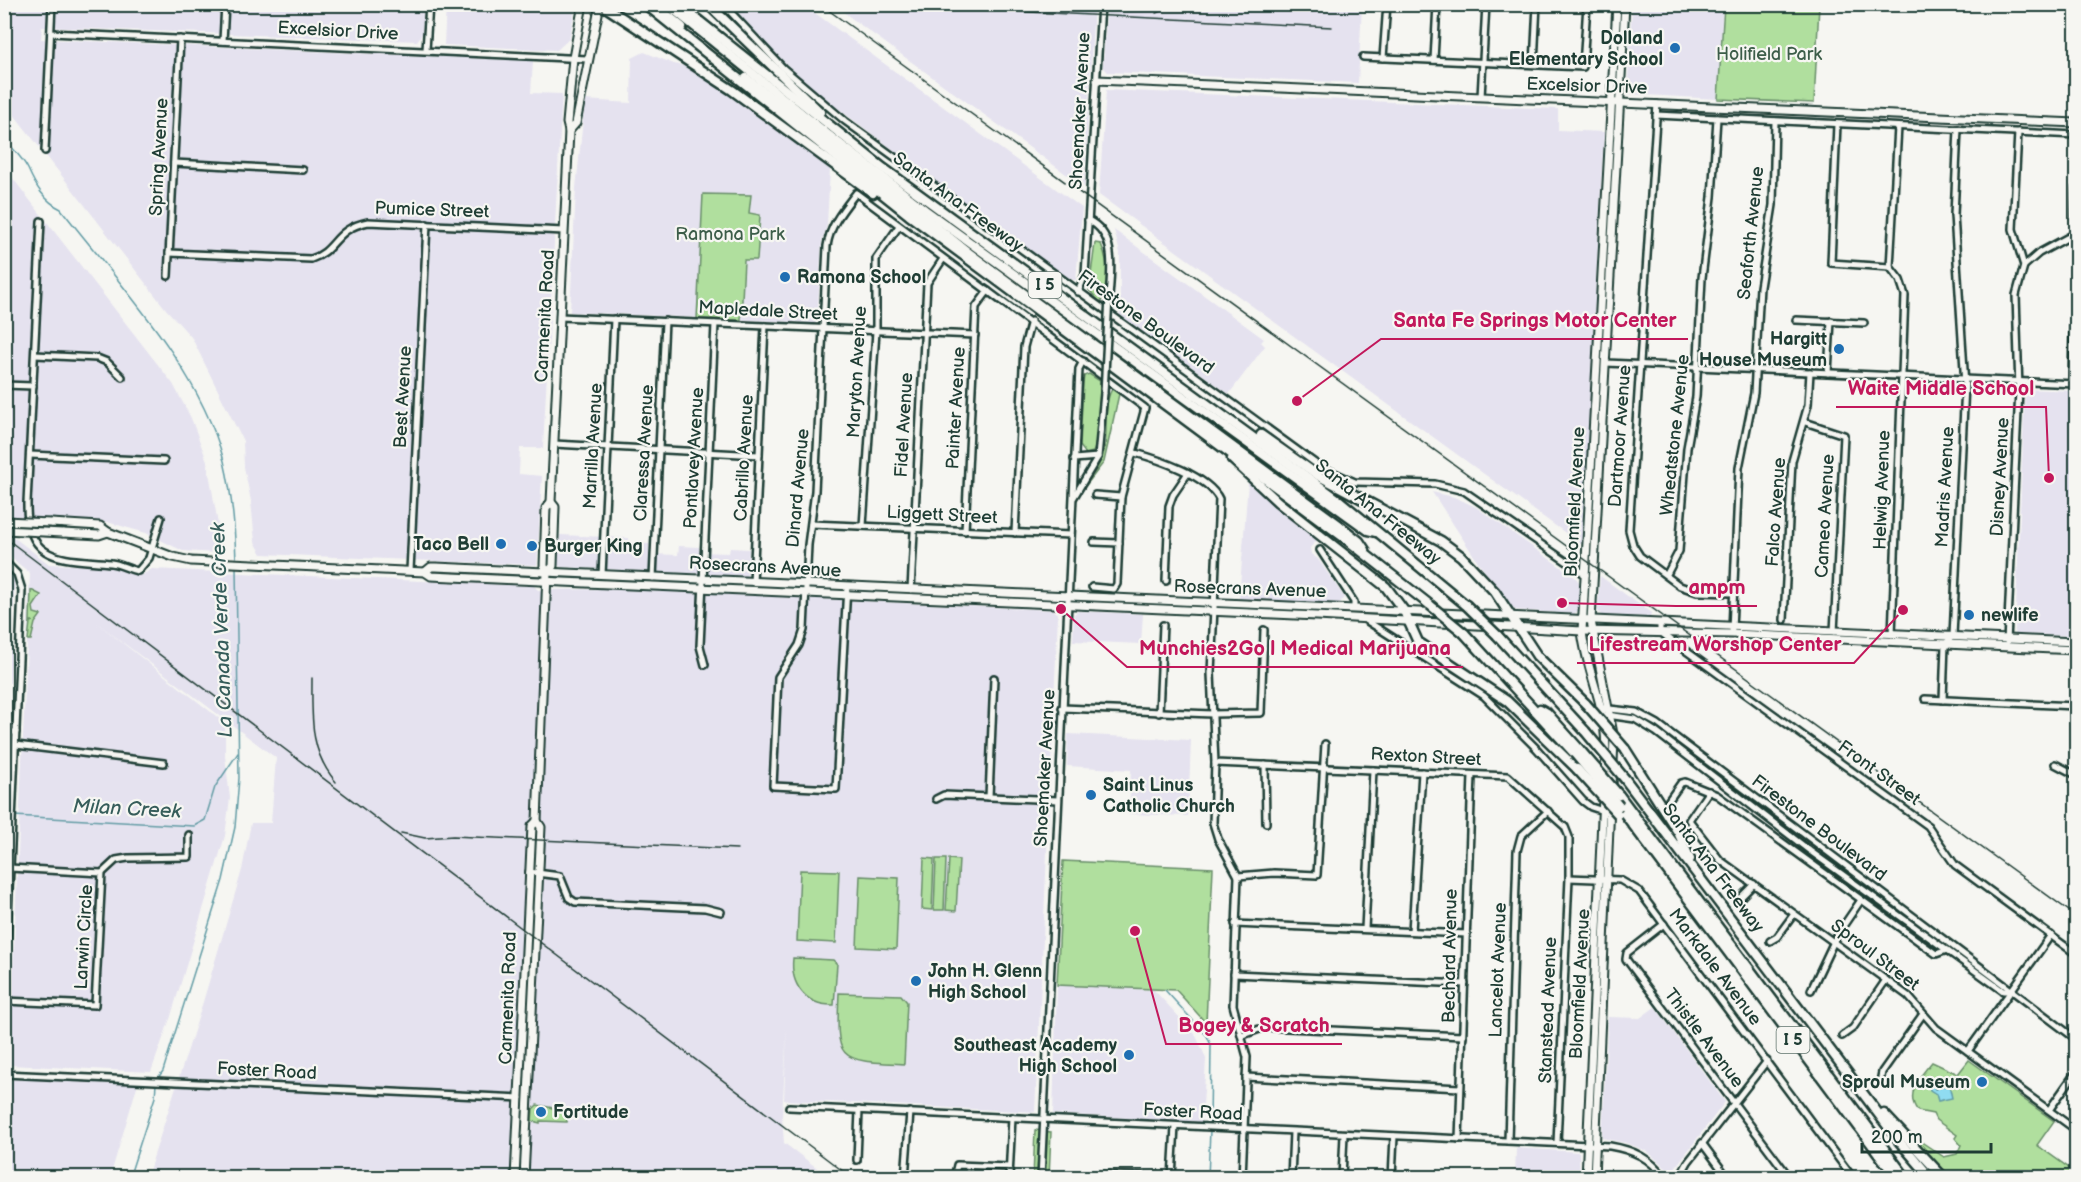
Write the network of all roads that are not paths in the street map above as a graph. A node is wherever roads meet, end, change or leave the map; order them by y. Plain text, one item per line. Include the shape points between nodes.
1 (52, 4) edge
2 (225, 4) edge
3 (429, 4) edge
4 (583, 4) edge
5 (600, 4) edge
6 (645, 4) edge
7 (654, 4) edge
8 (667, 4) edge
9 (678, 4) edge
10 (708, 4) edge
11 (723, 4) edge
12 (1101, 4) edge
13 (1387, 4) edge
14 (1437, 4) edge
15 (1486, 4) edge
16 (1537, 4) edge
17 (1587, 4) edge
18 (1617, 4) edge
19 (1626, 4) edge
20 (51, 33) junction
21 (180, 39) junction
22 (223, 41) junction
23 (426, 50) junction
24 (1364, 57) dead end
25 (573, 58) junction
26 (1383, 58) junction
27 (587, 59) junction
28 (1434, 60) junction
29 (1483, 63) junction
30 (1534, 64) junction
31 (1097, 80) junction
32 (1481, 97) junction
33 (1616, 102) junction
34 (1657, 104) junction
35 (1656, 115) junction
36 (1717, 118) junction
37 (1775, 121) junction
38 (2076, 123) edge
39 (1837, 124) junction
40 (1898, 127) junction
41 (1958, 129) junction
42 (569, 131) junction
43 (2018, 132) junction
44 (2076, 135) edge
45 (45, 151) dead end
46 (174, 163) junction
47 (883, 168) junction
48 (303, 170) dead end
49 (2076, 188) edge
50 (909, 215) junction
51 (1088, 220) junction
52 (41, 221) dead end
53 (427, 224) junction
54 (898, 226) junction
55 (564, 231) junction
56 (1088, 231) junction
57 (1101, 232) junction
58 (2076, 233) edge
59 (169, 253) junction
60 (943, 259) junction
61 (2024, 266) junction
62 (1890, 267) junction
63 (168, 276) dead end
64 (988, 291) junction
65 (1078, 291) junction
66 (560, 317) junction
67 (614, 319) junction
68 (1797, 320) dead end
69 (665, 321) junction
70 (1031, 321) junction
71 (1831, 321) junction
72 (1864, 323) dead end
73 (715, 324) junction
74 (765, 326) junction
75 (823, 328) junction
76 (1608, 328) junction
77 (876, 331) junction
78 (924, 333) junction
79 (1599, 334) junction
80 (975, 335) junction
81 (1607, 340) junction
82 (1598, 354) junction
83 (34, 355) junction
84 (1083, 361) junction
85 (1606, 363) junction
86 (1640, 364) junction
87 (1698, 367) junction
88 (1598, 368) junction
89 (1756, 369) junction
90 (1810, 372) junction
91 (1828, 373) junction
92 (1901, 376) junction
93 (122, 377) dead end
94 (1964, 379) junction
95 (2019, 381) junction
96 (2074, 384) edge
97 (4, 385) edge
98 (33, 386) junction
99 (1207, 403) junction
100 (1805, 422) junction
101 (554, 444) junction
102 (608, 449) junction
103 (659, 451) junction
104 (1227, 451) junction
105 (709, 453) junction
106 (1135, 453) junction
107 (30, 455) junction
108 (759, 455) junction
109 (1098, 458) junction
110 (1074, 459) junction
111 (164, 461) dead end
112 (1188, 473) junction
113 (1095, 495) dead end
114 (1121, 497) junction
115 (1072, 501) junction
116 (161, 518) dead end
117 (4, 521) edge
118 (811, 524) junction
119 (863, 526) junction
120 (915, 528) junction
121 (4, 530) edge
122 (965, 531) junction
123 (108, 532) junction
124 (1379, 532) junction
125 (1015, 533) junction
126 (1071, 535) junction
127 (1094, 542) dead end
128 (1119, 543) junction
129 (152, 549) junction
130 (1320, 550) dead end
131 (1368, 556) junction
132 (4, 561) edge
133 (446, 568) junction
134 (410, 571) junction
135 (424, 572) junction
136 (548, 573) junction
137 (1667, 574) junction
138 (602, 575) junction
139 (445, 577) junction
140 (653, 577) junction
141 (1589, 577) junction
142 (703, 580) junction
143 (547, 581) junction
144 (1166, 581) dead end
145 (753, 582) junction
146 (806, 584) junction
147 (652, 586) junction
148 (846, 586) junction
149 (1092, 587) dead end
150 (702, 588) junction
151 (911, 589) junction
152 (753, 591) junction
153 (806, 593) junction
154 (1002, 593) junction
155 (1733, 593) junction
156 (846, 595) junction
157 (1068, 596) junction
158 (911, 598) junction
159 (1001, 602) junction
160 (1214, 603) junction
161 (1067, 605) junction
162 (1260, 605) junction
163 (1280, 606) junction
164 (1303, 607) junction
165 (1354, 609) junction
166 (1404, 611) junction
167 (1213, 612) junction
168 (1260, 614) junction
169 (1280, 615) junction
170 (1302, 616) junction
171 (1510, 616) junction
172 (1364, 619) junction
173 (1587, 620) junction
174 (1784, 620) dead end
175 (1410, 622) junction
176 (1660, 623) junction
177 (1163, 625) dead end
178 (1517, 627) junction
179 (1264, 630) dead end
180 (1732, 630) junction
181 (1582, 631) junction
182 (1592, 631) junction
183 (1834, 631) junction
184 (1660, 632) junction
185 (1891, 634) junction
186 (1953, 636) junction
187 (1834, 640) junction
188 (1893, 642) junction
189 (2076, 642) edge
190 (2007, 643) junction
191 (1946, 644) junction
192 (2076, 650) edge
193 (705, 665) dead end
194 (994, 678) dead end
195 (1925, 699) dead end
196 (1943, 700) junction
197 (2076, 706) edge
198 (1062, 708) junction
199 (1606, 711) junction
200 (1159, 713) junction
201 (1212, 714) junction
202 (4, 732) edge
203 (16, 732) junction
204 (1324, 744) dead end
205 (16, 745) junction
206 (1578, 752) junction
207 (164, 763) dead end
208 (1215, 763) junction
209 (2055, 764) dead end
210 (1265, 765) junction
211 (1323, 767) junction
212 (1373, 770) junction
213 (1422, 772) junction
214 (1472, 775) junction
215 (2076, 775) edge
216 (1708, 792) junction
217 (989, 796) junction
218 (936, 799) dead end
219 (1058, 800) junction
220 (1669, 800) dead end
221 (1548, 811) junction
222 (1612, 811) junction
223 (537, 821) junction
224 (1266, 823) dead end
225 (189, 835) dead end
226 (1820, 848) junction
227 (1810, 851) junction
228 (1803, 858) junction
229 (9, 868) junction
230 (1695, 871) junction
231 (529, 872) junction
232 (539, 872) junction
233 (102, 873) junction
234 (1238, 876) junction
235 (1569, 878) junction
236 (1604, 879) junction
237 (1754, 885) junction
238 (6, 897) edge
239 (1739, 899) dead end
240 (1861, 900) junction
241 (721, 912) dead end
242 (1794, 914) junction
243 (1235, 924) junction
244 (1664, 924) junction
245 (1365, 929) junction
246 (1412, 932) junction
247 (1467, 934) junction
248 (2051, 935) junction
249 (1770, 941) dead end
250 (1833, 942) junction
251 (1947, 950) junction
252 (2076, 954) edge
253 (1234, 974) junction
254 (1886, 980) junction
255 (1465, 984) junction
256 (1811, 990) dead end
257 (2010, 991) junction
258 (5, 1001) edge
259 (4, 1007) edge
260 (1923, 1014) junction
261 (1243, 1035) junction
262 (1463, 1036) junction
263 (1842, 1036) dead end
264 (2076, 1039) edge
265 (1968, 1051) junction
266 (1767, 1061) junction
267 (2076, 1072) edge
268 (4, 1074) edge
269 (1847, 1074) junction
270 (1246, 1077) junction
271 (1880, 1082) dead end
272 (1460, 1088) junction
273 (519, 1098) junction
274 (528, 1098) junction
275 (1734, 1102) junction
276 (789, 1107) dead end
277 (859, 1110) junction
278 (2049, 1110) junction
279 (910, 1112) junction
280 (1012, 1117) junction
281 (1044, 1120) junction
282 (1175, 1126) junction
283 (1244, 1129) junction
284 (2076, 1130) edge
285 (1293, 1132) junction
286 (1344, 1134) junction
287 (1394, 1136) junction
288 (1459, 1139) junction
289 (1508, 1141) junction
290 (1557, 1143) junction
291 (1702, 1143) junction
292 (1592, 1145) junction
293 (857, 1160) dead end
294 (1009, 1167) junction
295 (1075, 1176) edge
296 (1173, 1177) edge
297 (515, 1178) edge
298 (524, 1178) edge
299 (905, 1178) edge
300 (954, 1178) edge
301 (1009, 1178) edge
302 (1041, 1178) edge
303 (1242, 1178) edge
304 (1291, 1178) edge
305 (1342, 1178) edge
306 (1392, 1178) edge
307 (1586, 1178) edge
308 (1594, 1178) edge
309 (1665, 1178) edge
310 (1679, 1178) edge
311 (1728, 1178) edge
312 (1790, 1178) edge
313 (1853, 1178) edge
314 (1897, 1178) edge
315 (1906, 1178) edge
316 (1931, 1178) edge
317 (1944, 1178) edge

1 - 20 street
2 - 22 street
3 - 23 street
4 - 25 main road, Carmenita Road
5 - 27 main road, Carmenita Road
5 - 50 highway via 741,95 853,180
6 - 50 highway, Santa Ana Freeway / I 5
7 - 131 highway via 931,224 1339,525 1359,541
8 - 124 highway via 940,220 1368,530
9 - 47 highway, Santa Ana Freeway / I 5
10 - 47 highway
11 - 65 street, Firestone Boulevard via 783,68 845,122
12 - 31 street, Shoemaker Avenue
13 - 26 street
14 - 28 street
15 - 29 street
16 - 30 street
17 - 30 street via 1583,67
18 - 33 main road, Bloomfield Avenue
19 - 33 main road, Bloomfield Avenue
20 - 21 street, Excelsior Drive
20 - 45 street
21 - 22 street, Excelsior Drive
21 - 46 street, Spring Avenue
22 - 23 street, Excelsior Drive
23 - 25 street, Excelsior Drive
24 - 26 street
25 - 27 street, Excelsior Drive
25 - 42 main road, Carmenita Road
26 - 28 street
27 - 42 main road, Carmenita Road via 576,123
28 - 29 street
29 - 30 street
29 - 32 street
31 - 32 main road, Excelsior Drive
31 - 51 street, Shoemaker Avenue
32 - 33 main road, Excelsior Drive
33 - 34 main road, Excelsior Drive
33 - 76 main road, Bloomfield Avenue
33 - 79 main road, Bloomfield Avenue
34 - 35 street, Dartmoor Avenue
34 - 38 main road, Excelsior Drive
35 - 36 street, Excelsior Drive
35 - 86 street, Dartmoor Avenue
36 - 37 street, Excelsior Drive
36 - 87 street, Wheatstone Avenue
37 - 39 street, Excelsior Drive
37 - 89 street, Seaforth Avenue via 1773,205 1760,287
39 - 40 street, Excelsior Drive
39 - 62 street via 1831,263
40 - 41 street, Excelsior Drive
40 - 62 street
41 - 43 street, Excelsior Drive
41 - 94 street, Madris Avenue via 1954,215
42 - 55 main road, Carmenita Road
43 - 44 street, Excelsior Drive
43 - 61 street via 2013,229
46 - 48 street
46 - 59 street, Spring Avenue
47 - 99 highway, Santa Ana Freeway / I 5
49 - 58 street
50 - 104 highway, Santa Ana Freeway / I 5
51 - 56 street, Shoemaker Avenue
51 - 57 street via 1101,227
52 - 83 street
53 - 55 street, Pumice Street
53 - 59 street, Pumice Street via 356,225 338,235 319,257 306,260
53 - 134 street, Best Avenue
54 - 60 street
54 - 75 street, Dinard Avenue via 856,193 837,218 828,238
54 - 77 street, Maryton Avenue via 876,259
55 - 66 main road, Carmenita Road
56 - 57 street
56 - 65 street, Shoemaker Avenue via 1084,280
57 - 109 street, bridge via 1110,253
58 - 61 street
58 - 96 street
59 - 63 street, Spring Avenue
60 - 64 street
60 - 78 street, Fidel Avenue via 927,283
61 - 95 street, Disney Avenue via 2016,295
62 - 92 street, Helwig Avenue via 1905,295
64 - 70 street
64 - 80 street, Painter Avenue via 976,307
65 - 141 street, Firestone Boulevard via 1319,465 1355,482 1435,484 1464,491
66 - 67 street, Mapledale Street
66 - 101 main road, Carmenita Road
67 - 69 street, Mapledale Street
67 - 102 street, Marrilla Avenue
68 - 71 street
69 - 73 street, Mapledale Street
69 - 103 street, Claressa Avenue
70 - 84 street
70 - 125 street via 1024,347
71 - 72 street
71 - 91 street
73 - 74 street, Mapledale Street
73 - 105 street, Pontlavey Avenue
74 - 75 street, Mapledale Street
74 - 108 street, Cabrillo Avenue
75 - 77 street, Mapledale Street
75 - 118 street, Dinard Avenue
76 - 79 main road
76 - 81 main road, Bloomfield Avenue
77 - 78 street, Mapledale Street
77 - 119 street, Maryton Avenue
78 - 80 street, Mapledale Street
78 - 120 street, Fidel Avenue
79 - 81 main road
79 - 82 main road, Bloomfield Avenue
80 - 122 street, Painter Avenue
81 - 85 main road, Bloomfield Avenue
82 - 85 main road
82 - 88 main road, Bloomfield Avenue
83 - 93 street via 97,358
83 - 98 street
84 - 106 street via 1142,404 1145,411
84 - 110 street, Shoemaker Avenue via 1079,369
85 - 86 street
85 - 88 main road
85 - 141 main road, Bloomfield Avenue
86 - 87 street
86 - 137 street, Dartmoor Avenue via 1629,530 1640,556
87 - 89 street
87 - 137 street, Wheatstone Avenue via 1678,551
88 - 141 main road, Bloomfield Avenue
89 - 90 street
89 - 155 street, Seaforth Avenue via 1753,410 1739,468
90 - 91 street
90 - 100 street, Falco Avenue
91 - 92 street
92 - 94 street
92 - 185 street, Helwig Avenue
94 - 95 street
94 - 186 street, Madris Avenue
95 - 96 street
95 - 190 street, Disney Avenue
97 - 98 street
98 - 107 street
99 - 124 highway, Santa Ana Freeway / I 5
99 - 171 highway via 1253,429 1319,476 1441,541 1486,580
100 - 174 street, Falco Avenue via 1792,461
100 - 183 street, Cameo Avenue via 1844,435
101 - 102 street
101 - 136 main road, Carmenita Road via 551,502 546,507 544,566
102 - 103 street
102 - 138 street, Marrilla Avenue
103 - 105 street
103 - 140 street, Claressa Avenue
104 - 131 highway, Santa Ana Freeway / I 5
104 - 166 highway via 1239,468 1270,495 1386,587
105 - 108 street
105 - 142 street, Pontlavey Avenue
106 - 112 street
106 - 114 street
107 - 111 street
107 - 129 street via 27,520 33,539 41,548 61,559 112,563 136,572 145,566
108 - 145 street, Cabrillo Avenue
109 - 110 street
109 - 115 street
110 - 115 street, Shoemaker Avenue
112 - 144 street via 1169,506
112 - 160 street via 1219,499
113 - 114 street
114 - 128 street
115 - 126 street, Shoemaker Avenue
116 - 129 street
117 - 123 main road, Rosecrans Avenue, bridge via 100,526
118 - 119 street, Liggett Street
118 - 146 street, Dinard Avenue
119 - 120 street, Liggett Street
120 - 122 street, Liggett Street
120 - 151 street, Fidel Avenue
121 - 123 main road, Rosecrans Avenue, bridge via 99,535
122 - 125 street, Liggett Street
123 - 129 main road, Rosecrans Avenue
124 - 230 highway, Santa Ana Freeway / I 5, bridge via 1497,635 1585,731
125 - 126 street, Liggett Street
126 - 157 street, Shoemaker Avenue
127 - 128 street
128 - 149 street via 1116,587
129 - 134 main road, Rosecrans Avenue via 183,560
130 - 165 street via 1354,602
131 - 206 highway, Santa Ana Freeway / I 5, bridge via 1464,633
132 - 203 street via 20,579 22,591
133 - 135 main road, Rosecrans Avenue via 431,567
133 - 136 main road, Rosecrans Avenue
133 - 139 main road
134 - 135 main road, Rosecrans Avenue
135 - 139 main road, Rosecrans Avenue
136 - 138 main road, Rosecrans Avenue
136 - 143 main road, Carmenita Road
137 - 155 street, Dartmoor Avenue via 1680,586 1697,592
138 - 140 main road, Rosecrans Avenue
139 - 143 main road, Rosecrans Avenue
140 - 142 main road, Rosecrans Avenue
140 - 147 street, Claressa Avenue
141 - 173 main road, Bloomfield Avenue
142 - 145 main road, Rosecrans Avenue
142 - 150 street, Pontlavey Avenue
143 - 147 main road, Rosecrans Avenue
143 - 223 main road, Carmenita Road
145 - 146 main road, Rosecrans Avenue
145 - 152 street, Cabrillo Avenue
146 - 148 main road, Rosecrans Avenue
146 - 153 street, Dinard Avenue
147 - 150 main road, Rosecrans Avenue
148 - 151 main road, Rosecrans Avenue
148 - 156 street
150 - 152 main road, Rosecrans Avenue
150 - 193 street, Pontlavey Avenue via 700,646
151 - 154 main road, Rosecrans Avenue
151 - 158 street, Fidel Avenue
152 - 153 main road, Rosecrans Avenue
153 - 156 main road, Rosecrans Avenue
153 - 156 street, Dinard Avenue via 802,638 778,677 773,786 836,789
154 - 157 main road, Rosecrans Avenue
154 - 159 main road
155 - 180 street, Seaforth Avenue
156 - 158 main road, Rosecrans Avenue
157 - 160 main road, Rosecrans Avenue
157 - 161 street, Shoemaker Avenue
158 - 159 main road, Rosecrans Avenue
159 - 161 main road, Rosecrans Avenue
160 - 162 main road, Rosecrans Avenue
160 - 167 street
161 - 167 main road, Rosecrans Avenue
161 - 198 street, Shoemaker Avenue
162 - 163 main road, Rosecrans Avenue
162 - 168 main road
163 - 164 main road, Rosecrans Avenue
163 - 169 main road
164 - 165 main road, Rosecrans Avenue
164 - 170 main road
165 - 166 main road, Rosecrans Avenue
166 - 171 main road, Rosecrans Avenue
166 - 175 highway
167 - 168 main road, Rosecrans Avenue
167 - 201 street
168 - 169 main road, Rosecrans Avenue
169 - 170 main road, Rosecrans Avenue
170 - 172 main road, Rosecrans Avenue
171 - 173 main road, Rosecrans Avenue
171 - 178 highway
172 - 175 main road, Rosecrans Avenue
172 - 222 street via 1484,696 1538,748 1583,801
173 - 176 main road, Rosecrans Avenue
173 - 181 main road, Bloomfield Avenue
173 - 182 main road, Bloomfield Avenue
175 - 178 main road, Rosecrans Avenue
175 - 222 highway, bridge via 1418,642 1506,701 1577,770
176 - 180 main road, Rosecrans Avenue
176 - 184 street
177 - 200 street
178 - 181 main road, Rosecrans Avenue
178 - 230 highway, bridge via 1537,656 1625,749 1678,832
179 - 201 street via 1261,713
180 - 183 main road, Rosecrans Avenue
180 - 184 main road, Rosecrans Avenue
180 - 187 main road, Rosecrans Avenue
181 - 182 main road, Rosecrans Avenue
181 - 199 main road, Bloomfield Avenue via 1586,661
182 - 184 main road, Rosecrans Avenue
182 - 199 main road, Bloomfield Avenue
183 - 185 main road, Rosecrans Avenue
183 - 187 street, Cameo Avenue
184 - 248 street, Front Street via 1928,826 1955,865
185 - 186 main road, Rosecrans Avenue
185 - 188 street, Helwig Avenue
186 - 190 main road, Rosecrans Avenue
186 - 191 street
187 - 188 main road, Rosecrans Avenue
188 - 191 main road, Rosecrans Avenue
189 - 190 main road, Rosecrans Avenue
190 - 191 main road, Rosecrans Avenue
190 - 192 main road, Rosecrans Avenue
191 - 196 street
194 - 217 street
195 - 196 street
196 - 197 street
198 - 200 street
198 - 219 street, Shoemaker Avenue
199 - 222 main road, Bloomfield Avenue
199 - 226 street, Firestone Boulevard via 1636,712 1652,720
199 - 227 street, Firestone Boulevard via 1635,719 1656,732
200 - 201 street
201 - 208 street
202 - 203 street
203 - 205 street
204 - 211 street
205 - 207 street
205 - 229 street
206 - 222 highway, Santa Ana Freeway / I 5, bridge
206 - 315 highway, bridge via 1619,795
208 - 210 street, Rexton Street
208 - 234 street via 1215,831
209 - 215 street
210 - 211 street, Rexton Street
210 - 224 street
211 - 212 street, Rexton Street
211 - 234 street via 1317,875
212 - 213 street, Rexton Street
212 - 245 street
213 - 214 street, Rexton Street
213 - 246 street
214 - 221 street, Rexton Street via 1508,776
214 - 247 street, Bechard Avenue
216 - 220 street via 1681,783
216 - 228 street
216 - 237 street, Sproul Street via 1689,820 1720,860
217 - 218 street via 944,795
217 - 219 street
219 - 281 street, Shoemaker Avenue
221 - 235 street, Rexton Street via 1565,827 1569,837
221 - 289 street, Lancelot Avenue via 1521,836 1517,851
222 - 236 main road, Bloomfield Avenue
222 - 314 highway, Santa Ana Freeway / I 5 via 1663,863
223 - 231 main road, Carmenita Road via 532,826
223 - 232 main road, Carmenita Road via 541,827
225 - 233 street via 189,857 116,860
226 - 227 street
226 - 257 street, Firestone Boulevard
227 - 228 street
227 - 251 street, Firestone Boulevard
228 - 240 street
229 - 233 street, Larwin Circle
229 - 238 street
230 - 269 highway, Santa Ana Freeway / I 5
231 - 232 street
231 - 273 main road, Carmenita Road
232 - 241 street via 560,876 569,898 575,902
232 - 274 main road, Carmenita Road
233 - 258 street, Larwin Circle via 95,1005
234 - 243 street
235 - 236 street, Markdale Avenue
235 - 290 street, Stanstead Avenue
236 - 244 street, Markdale Avenue via 1620,880 1635,887
236 - 292 main road, Bloomfield Avenue
237 - 239 street
237 - 242 street, Sproul Street
238 - 258 street
240 - 250 street
240 - 251 street via 1936,954
242 - 249 street
242 - 250 street, Sproul Street
243 - 245 street
243 - 253 street
244 - 266 street, Markdale Avenue
244 - 275 street, Thistle Avenue via 1627,953 1626,959
245 - 246 street
246 - 247 street
247 - 255 street, Bechard Avenue
248 - 252 street, Front Street
248 - 257 street
250 - 254 street, Sproul Street
250 - 256 street
251 - 257 street, Firestone Boulevard via 2003,991
253 - 255 street
253 - 261 street via 1233,1005
254 - 260 street, Sproul Street via 1908,996
254 - 263 street via 1853,1028
255 - 262 street, Bechard Avenue
257 - 264 street, Firestone Boulevard
257 - 265 street
258 - 259 street
260 - 265 street, Sproul Street
260 - 271 street via 1882,1072
261 - 262 street via 1265,1027
261 - 270 street
262 - 272 street, Bechard Avenue
265 - 278 street, Sproul Street
266 - 275 street
266 - 313 street, Markdale Avenue
267 - 278 street
268 - 273 street, Foster Road
269 - 316 highway, Santa Ana Freeway / I 5
269 - 317 highway
270 - 272 street
270 - 283 street
272 - 288 street, Bechard Avenue
273 - 274 street, Foster Road
273 - 297 main road, Carmenita Road
274 - 298 main road, Carmenita Road
275 - 291 street
275 - 312 street, Thistle Avenue
276 - 277 street, Foster Road
277 - 279 street, Foster Road
277 - 293 street
278 - 284 street, Sproul Street
279 - 280 street, Foster Road
279 - 299 street
280 - 281 street, Foster Road
280 - 294 street
281 - 282 street, Foster Road
281 - 302 street, Shoemaker Avenue
282 - 283 street, Foster Road
282 - 296 street
283 - 285 street, Foster Road
283 - 303 street
285 - 286 street, Foster Road
285 - 304 street
286 - 287 street, Foster Road
286 - 305 street
287 - 288 street, Foster Road
287 - 306 street
288 - 289 street, Foster Road
289 - 290 street, Foster Road
290 - 292 street, Foster Road
291 - 310 street
291 - 311 street
292 - 307 main road, Bloomfield Avenue
292 - 308 main road, Bloomfield Avenue
292 - 309 street, Foster Road via 1635,1152
294 - 300 street via 957,1165
294 - 301 street
295 - 296 street

